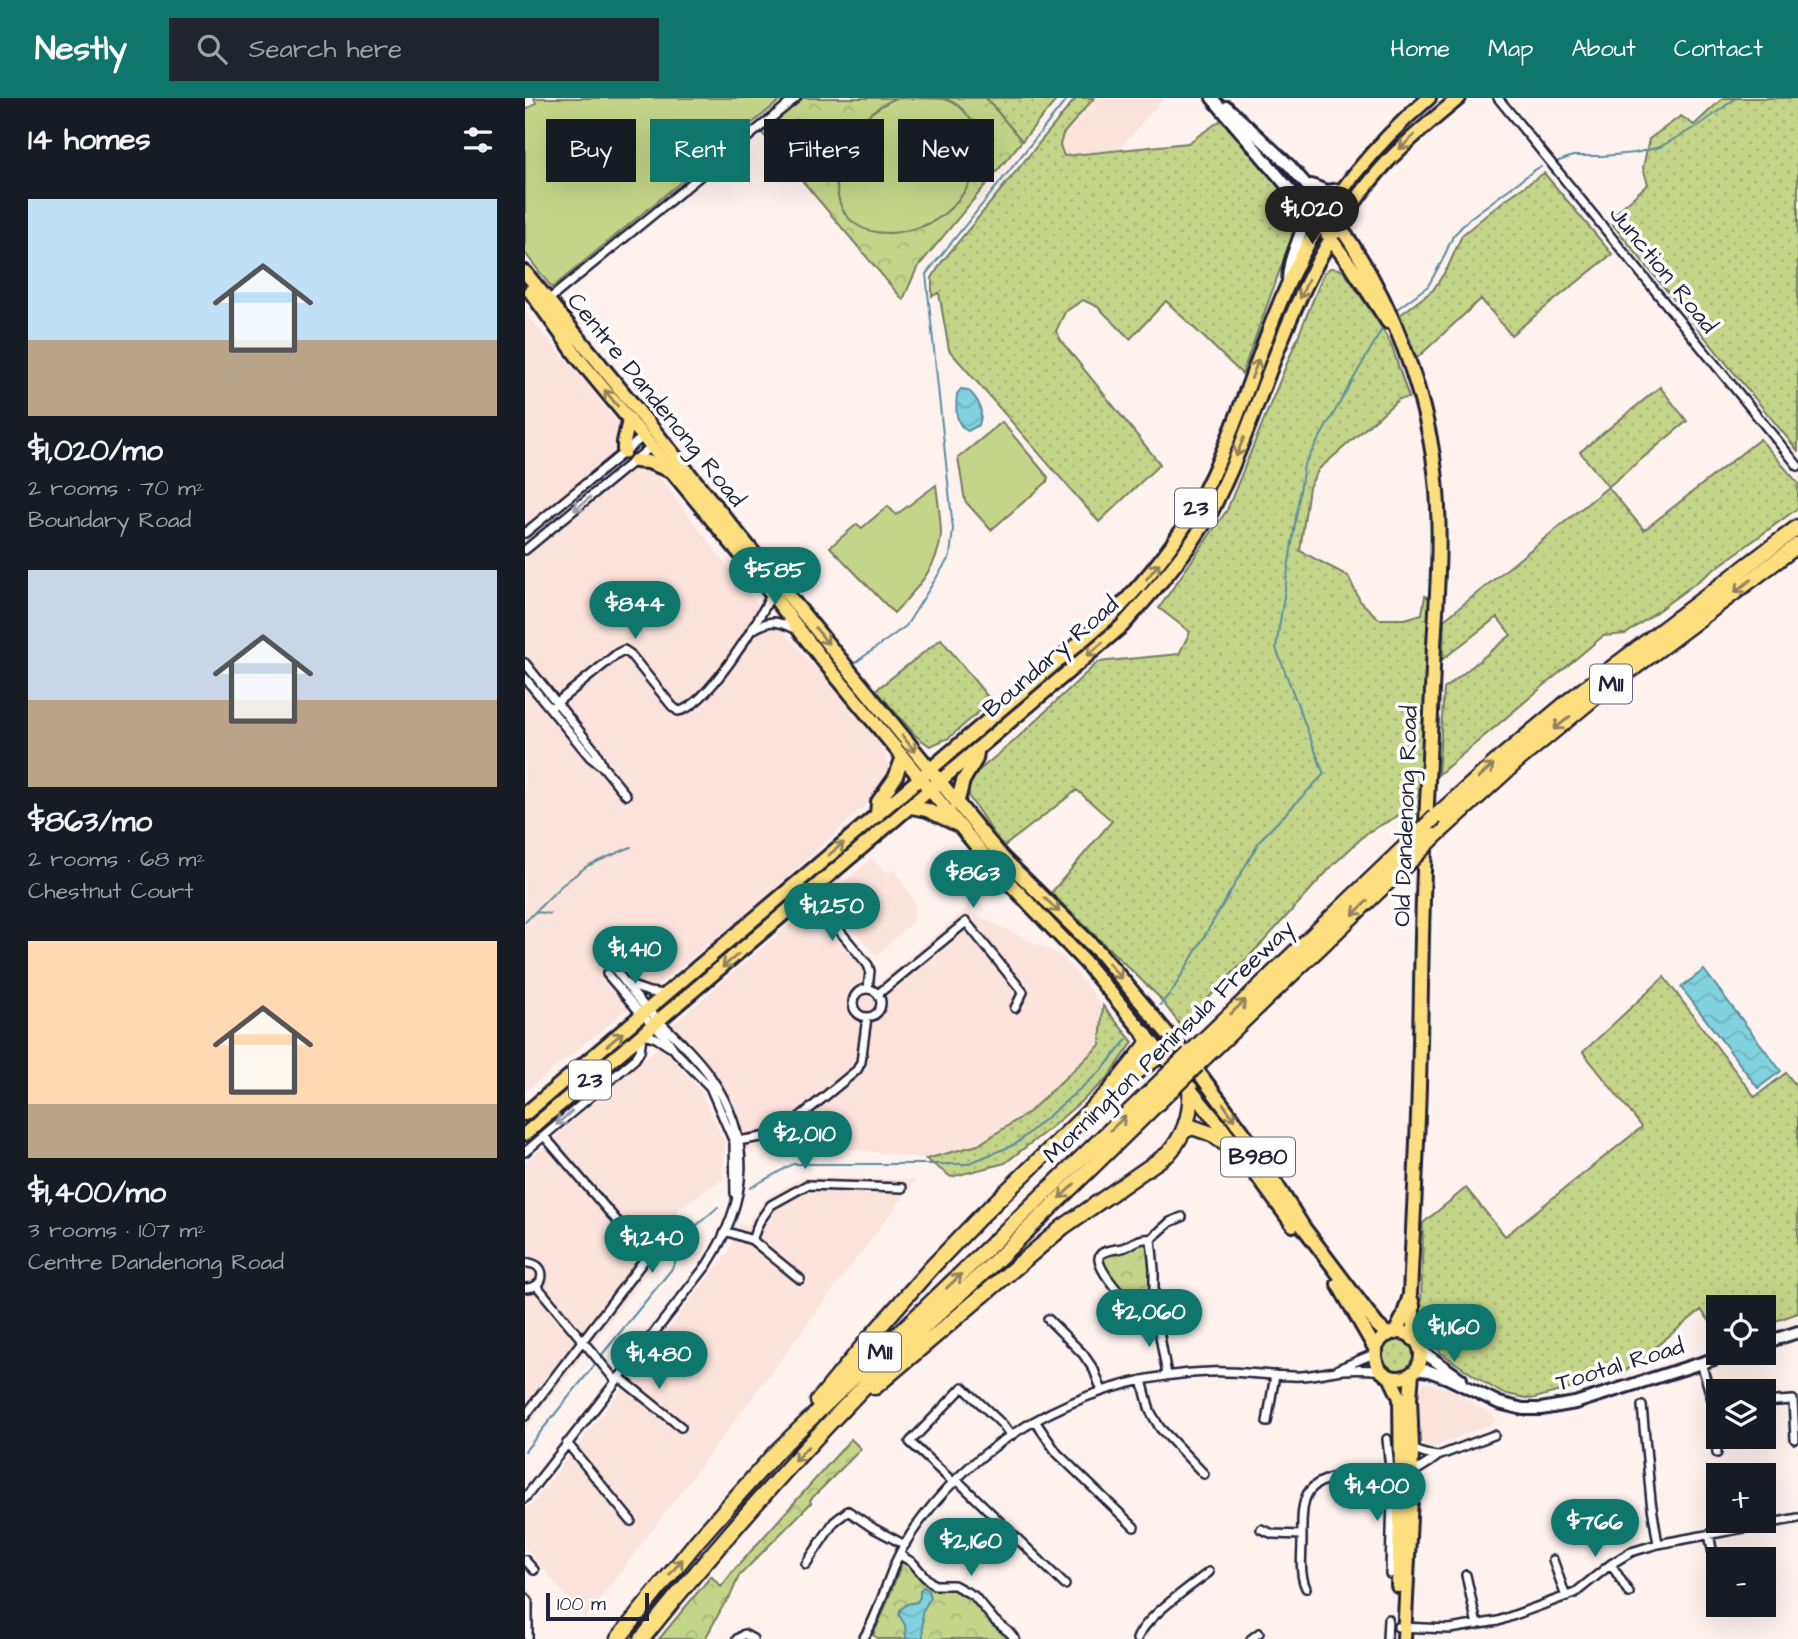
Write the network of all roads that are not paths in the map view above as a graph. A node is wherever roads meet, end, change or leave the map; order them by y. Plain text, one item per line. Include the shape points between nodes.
1 (796, 98) edge
2 (1214, 98) edge
3 (1429, 98) edge
4 (1459, 98) edge
5 (1498, 98) edge
6 (1305, 182) junction
7 (1343, 190) junction
8 (1306, 208) junction
9 (1328, 210) junction
10 (1319, 224) junction
11 (1339, 225) junction
12 (1330, 238) junction
13 (1317, 263) junction
14 (1353, 269) junction
15 (525, 272) edge
16 (525, 284) edge
17 (1287, 284) junction
18 (544, 303) junction
19 (1401, 343) junction
20 (629, 420) junction
21 (652, 438) junction
22 (624, 452) junction
23 (635, 461) junction
24 (1798, 466) edge
25 (671, 471) junction
26 (1798, 527) edge
27 (525, 533) edge
28 (1798, 545) edge
29 (525, 550) edge
30 (771, 595) junction
31 (752, 630) junction
32 (799, 631) junction
33 (525, 663) edge
34 (525, 678) edge
35 (553, 705) junction
36 (978, 749) junction
37 (903, 757) junction
38 (925, 774) junction
39 (935, 786) junction
40 (626, 796) dead end
41 (954, 805) junction
42 (912, 807) junction
43 (877, 816) junction
44 (962, 827) junction
45 (829, 877) junction
46 (800, 881) junction
47 (809, 894) junction
48 (626, 984) junction
49 (868, 989) junction
50 (666, 994) junction
51 (878, 994) junction
52 (1015, 1008) dead end
53 (645, 1012) junction
54 (867, 1017) junction
55 (650, 1029) junction
56 (1144, 1033) junction
57 (676, 1052) junction
58 (1162, 1054) junction
59 (1190, 1058) junction
60 (1165, 1087) junction
61 (1190, 1088) junction
62 (1110, 1091) junction
63 (525, 1114) edge
64 (1184, 1131) junction
65 (525, 1134) edge
66 (544, 1136) junction
67 (737, 1142) junction
68 (525, 1152) edge
69 (1241, 1155) junction
70 (902, 1188) dead end
71 (1182, 1217) dead end
72 (725, 1231) junction
73 (1151, 1239) junction
74 (752, 1240) junction
75 (525, 1263) edge
76 (800, 1279) dead end
77 (537, 1286) junction
78 (525, 1288) edge
79 (1410, 1295) junction
80 (1154, 1303) junction
81 (1048, 1319) dead end
82 (1798, 1332) edge
83 (1392, 1334) junction
84 (1776, 1339) edge
85 (583, 1340) junction
86 (1417, 1344) junction
87 (1376, 1352) junction
88 (1706, 1361) edge
89 (1701, 1363) junction
90 (1414, 1371) junction
91 (1331, 1372) junction
92 (1386, 1374) junction
93 (1167, 1375) junction
94 (1275, 1375) junction
95 (618, 1379) junction
96 (1707, 1379) edge
97 (1142, 1380) junction
98 (1103, 1391) junction
99 (1479, 1393) junction
100 (1776, 1401) edge
101 (1642, 1406) dead end
102 (525, 1416) edge
103 (1035, 1421) junction
104 (1267, 1423) dead end
105 (681, 1427) dead end
106 (823, 1430) junction
107 (1494, 1435) dead end
108 (1011, 1436) junction
109 (1387, 1439) dead end
110 (1795, 1439) dead end
111 (567, 1443) junction
112 (1717, 1449) edge
113 (777, 1451) junction
114 (1717, 1452) dead end
115 (1408, 1453) junction
116 (1438, 1456) junction
117 (1401, 1472) junction
118 (1204, 1474) dead end
119 (955, 1481) junction
120 (525, 1498) edge
121 (1798, 1518) edge
122 (631, 1521) dead end
123 (1134, 1527) dead end
124 (1261, 1529) dead end
125 (1709, 1534) junction
126 (1302, 1535) junction
127 (1658, 1544) junction
128 (905, 1545) junction
129 (1712, 1547) edge
130 (900, 1555) junction
131 (525, 1560) edge
132 (1553, 1560) dead end
133 (806, 1564) dead end
134 (1611, 1564) junction
135 (534, 1570) dead end
136 (1209, 1572) dead end
137 (1390, 1574) dead end
138 (1466, 1575) dead end
139 (1065, 1585) dead end
140 (1306, 1588) dead end
141 (1629, 1593) dead end
142 (1566, 1597) junction
143 (525, 1598) edge
144 (1477, 1625) junction
145 (1398, 1630) edge
146 (1259, 1633) dead end
147 (867, 1638) edge
148 (528, 1639) edge
149 (618, 1639) edge
150 (642, 1639) edge
151 (737, 1639) edge
152 (753, 1639) edge
153 (1015, 1639) edge
154 (1137, 1639) edge
155 (1251, 1639) edge
156 (1387, 1639) edge

1 - 18 street
2 - 6 main road, Old Dandenong Road
2 - 8 main road, Old Dandenong Road
3 - 7 main road, Boundary Road / 23 via 1374,150
4 -> 11 main road, Boundary Road / 23 via 1395,154
5 - 24 street, Junction Road
6 - 7 main road via 1326,191
6 - 9 main road, Old Dandenong Road
7 - 9 main road, Boundary Road / 23
8 - 10 main road, Old Dandenong Road
8 - 17 main road
9 - 10 main road, Boundary Road / 23
9 - 11 main road, Old Dandenong Road
10 - 12 main road, Old Dandenong Road
10 - 17 main road, Boundary Road / 23
11 - 12 main road, Boundary Road / 23
11 - 19 main road, Old Dandenong Road via 1375,281
12 - 13 main road, Boundary Road / 23
12 - 14 main road, Old Dandenong Road
13 - 14 main road via 1336,261
13 -> 36 main road, Boundary Road / 23 via 1237,457 1211,512 1178,563 1122,626
14 - 19 main road, Old Dandenong Road
15 - 18 main road, Centre Dandenong Road
16 - 18 main road, Centre Dandenong Road
38 -> 17 main road, Boundary Road / 23 via 1113,614 1166,555 1198,505 1222,454
20 -> 18 main road, Centre Dandenong Road via 579,359
18 - 21 main road, Centre Dandenong Road
19 - 79 main road, Old Dandenong Road via 1430,444 1438,538
20 - 21 main road, Centre Dandenong Road
20 - 22 main road
21 - 22 street
21 - 23 street
21 - 25 main road, Centre Dandenong Road
21 -> 38 main road, Centre Dandenong Road
22 - 27 street
23 - 25 main road
23 -> 29 street
25 - 30 main road, Centre Dandenong Road
59 -> 26 highway, Mornington Peninsula Freeway / M11, bridge via 1503,756
28 -> 59 highway, Mornington Peninsula Freeway / M11, bridge via 1516,762
30 - 31 street
30 - 32 main road, Centre Dandenong Road
31 - 32 street via 777,621
31 - 35 street via 707,693 685,711 671,706 624,650
32 - 37 main road, Centre Dandenong Road
33 - 35 street
34 - 35 street
35 - 40 street via 590,757
36 - 39 main road, Boundary Road / 23
36 - 41 main road
37 - 38 main road, Centre Dandenong Road
37 - 43 main road via 878,802
38 - 39 main road, Centre Dandenong Road / B980
38 - 43 main road, Boundary Road / 23
39 - 41 main road, Centre Dandenong Road / B980
39 - 42 main road, Boundary Road / 23
41 - 44 main road, Centre Dandenong Road / B980
41 -> 59 main road, Centre Dandenong Road / B980 via 1100,953
42 - 44 main road
42 - 45 main road, Boundary Road / 23
46 -> 43 main road, Boundary Road / 23
44 - 56 main road, Centre Dandenong Road / B980
45 - 46 main road
45 - 47 main road, Boundary Road / 23
46 - 47 street
46 - 50 main road, Boundary Road / 23
47 - 49 street via 868,965
47 -> 55 main road, Boundary Road / 23
48 - 50 street
48 - 53 street
48 - 53 street via 610,971
49 - 51 street
49 - 54 street via 853,1000 855,1010
50 - 53 main road, Boundary Road / 23
51 - 52 street via 967,922 1023,992
51 - 54 street via 880,1008
53 - 55 street
63 -> 53 main road, Boundary Road / 23
54 - 67 street via 857,1070 779,1134
55 - 57 street
55 - 57 street
55 - 65 main road, Boundary Road / 23
55 -> 66 street via 635,1059
55 - 67 street via 684,1045 709,1075 731,1115
56 - 58 main road, Centre Dandenong Road / B980
56 - 62 highway via 1148,1040 1145,1048
57 - 67 street via 710,1087
58 - 59 main road
58 - 61 main road, Centre Dandenong Road / B980
58 - 62 highway
59 - 60 highway, Mornington Peninsula Freeway / M11, bridge
59 - 61 main road
59 -> 83 main road, Centre Dandenong Road / B980 via 1312,1238 1377,1325
60 -> 106 highway, Mornington Peninsula Freeway / M11
113 -> 60 highway, Mornington Peninsula Freeway / M11
61 - 64 highway
61 - 69 main road, Centre Dandenong Road / B980
62 - 113 highway via 932,1267
64 - 69 highway via 1192,1126 1206,1131
64 - 106 highway via 1168,1154 1063,1227
66 - 68 street
66 - 85 street via 645,1259
67 - 72 street via 740,1186
69 - 87 main road, Centre Dandenong Road / B980 via 1341,1288
70 - 74 street via 807,1185 771,1205
71 - 73 street
72 - 74 street
72 - 95 street via 707,1265
73 - 80 street
73 - 80 street via 1105,1252 1098,1260 1122,1295 1134,1302
74 - 76 street
75 - 77 street via 541,1270
77 - 78 street
77 - 85 street
79 - 83 main road, Old Dandenong Road
79 - 86 main road, Old Dandenong Road
80 - 93 street
81 - 98 street via 1083,1354
82 - 84 main road
83 - 86 main road via 1403,1333
83 - 87 main road via 1379,1342
85 - 95 street
85 - 102 street
86 - 90 main road via 1420,1361
86 - 99 main road, Tootal Road
87 - 91 street
87 - 92 main road, B980 via 1377,1363
88 - 89 main road, Tootal Road
89 - 96 street
89 - 99 main road, Tootal Road via 1549,1408 1513,1407
90 - 92 main road via 1402,1378
90 - 99 main road, Tootal Road via 1436,1373
90 - 115 main road
91 - 92 street
91 - 94 street
92 - 115 main road via 1400,1398
93 - 94 street via 1210,1371
93 - 97 street
94 - 104 street
95 - 105 street
95 - 111 street
97 - 98 street
97 - 118 street via 1160,1428
98 - 103 street
100 - 110 street via 1793,1400
101 - 127 street
103 - 108 street
103 - 123 street via 1057,1453
106 -> 150 highway, Mornington Peninsula Freeway / M11
107 - 116 street
108 - 119 street
108 - 119 street via 963,1387 910,1441
109 - 117 street
111 - 120 street
111 - 122 street
112 - 114 street
149 -> 113 highway, Mornington Peninsula Freeway / M11
115 - 116 street
115 - 117 main road
116 - 117 street
117 - 126 street via 1317,1482 1305,1500
117 - 137 street via 1392,1490
117 - 145 main road
119 - 128 street
119 - 139 street
121 - 125 street
124 - 126 street
125 - 127 street
125 - 129 street
126 - 140 street via 1301,1574
127 - 134 street
128 - 130 street
128 - 133 street via 848,1511 834,1522
130 - 147 street
130 - 153 street via 934,1585 954,1585 974,1596
131 - 135 street
132 - 142 street
134 - 141 street
134 - 142 street
136 - 154 street via 1150,1620
138 - 144 street
142 - 144 street
143 - 148 street
144 - 145 street
145 - 156 street
146 - 155 street
151 - 152 street via 744,1634

